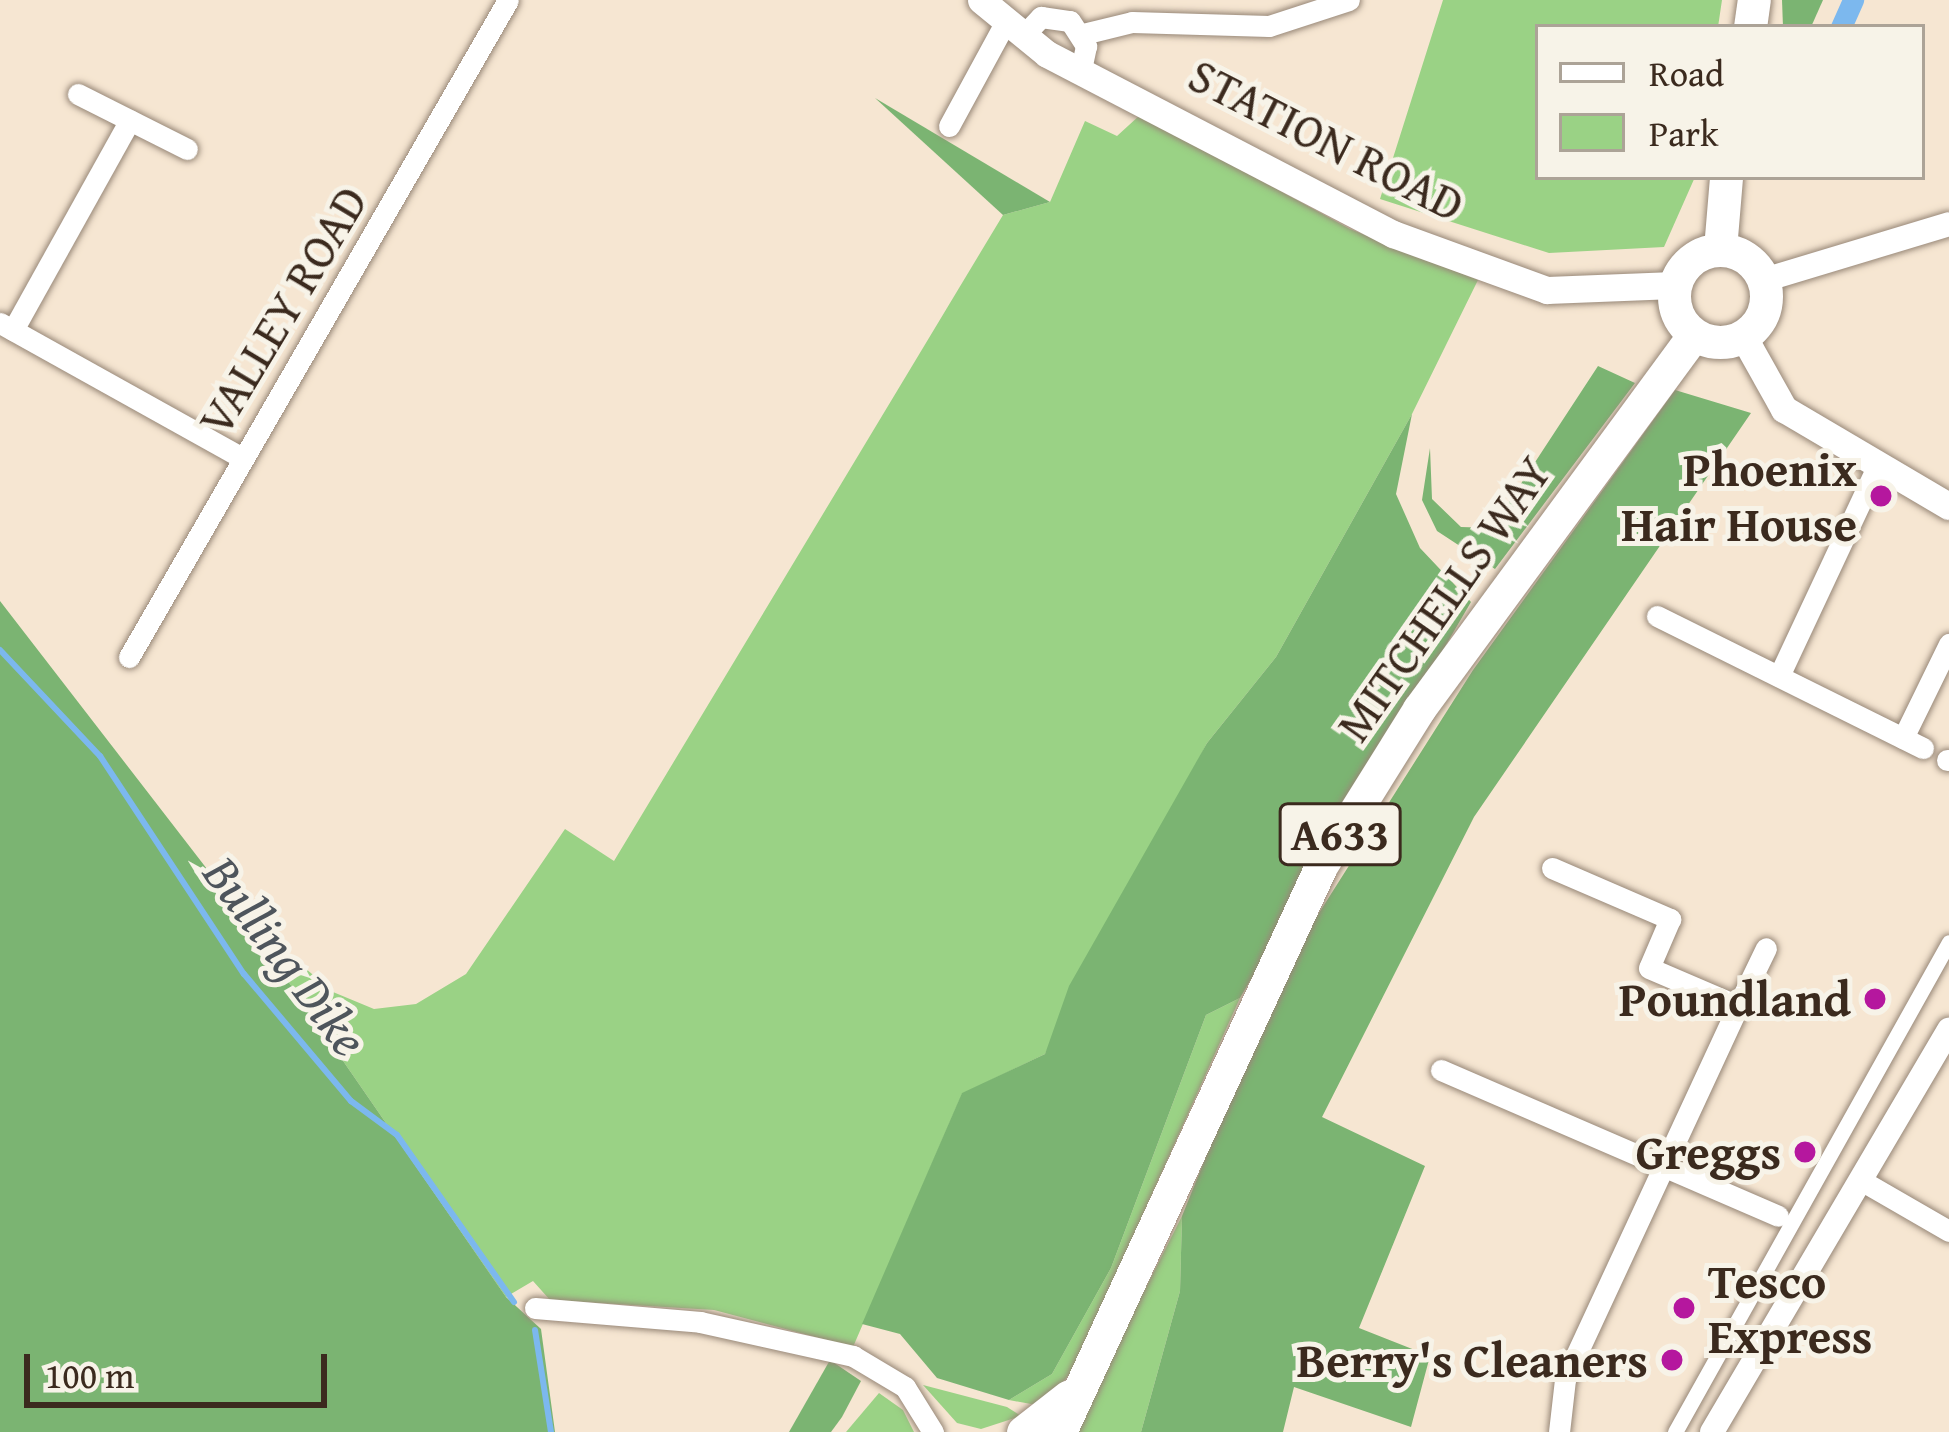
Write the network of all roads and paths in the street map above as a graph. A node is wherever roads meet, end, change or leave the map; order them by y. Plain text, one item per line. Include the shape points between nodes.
1 (981, 0) edge
2 (1349, 0) edge
3 (503, 2) edge
4 (1052, 7) edge
5 (1015, 28) junction
6 (1083, 34) junction
7 (1082, 69) junction
8 (79, 94) dead end
9 (130, 120) junction
10 (950, 126) dead end
11 (187, 149) dead end
12 (1726, 180) edge
13 (1949, 224) edge
14 (1720, 249) junction
15 (1764, 280) junction
16 (1674, 285) junction
17 (6, 326) edge
18 (1694, 334) junction
19 (1743, 336) junction
20 (243, 458) junction
21 (1880, 463) junction
22 (1949, 506) edge
23 (1657, 616) dead end
24 (1949, 644) edge
25 (129, 657) dead end
26 (1779, 676) junction
27 (1552, 868) dead end
28 (1949, 942) edge
29 (1766, 948) dead end
30 (1738, 1006) junction
31 (1949, 1030) edge
32 (1441, 1070) dead end
33 (1661, 1165) junction
34 (1864, 1182) junction
35 (1778, 1216) dead end
36 (1949, 1231) edge
37 (535, 1307) dead end
38 (1079, 1387) junction
39 (938, 1428) edge
40 (1023, 1432) edge
41 (1060, 1432) edge
42 (1559, 1432) edge
43 (1675, 1432) edge
44 (1712, 1432) edge

1 - 5 main road, STATION ROAD
2 - 6 street via 1268,26 1132,22
3 - 20 street, VALLEY ROAD
4 - 5 street
4 - 6 street
5 - 7 main road, STATION ROAD
5 - 10 street
6 - 7 street
7 - 16 main road, STATION ROAD via 1393,234 1490,271 1581,295
8 - 9 street
9 - 11 street
9 - 17 street
12 - 14 main road
13 - 15 street
14 - 15 main road via 1747,257
14 - 16 main road via 1691,259
15 - 19 main road via 1764,311
16 - 18 main road
17 - 20 street
18 - 19 main road
18 - 38 main road, MITCHELLS WAY / A633 via 1432,690 1331,850
19 - 21 main road via 1784,409
20 - 25 street, VALLEY ROAD
21 - 22 main road
21 - 26 street
23 - 26 street
24 - 26 street via 1913,743
27 - 30 street via 1670,919 1649,968
28 - 43 street
29 - 30 street
30 - 33 street
31 - 34 street
32 - 33 street
33 - 35 street
33 - 42 street via 1565,1379
34 - 36 street
34 - 44 street
37 - 39 street via 700,1322 853,1356 905,1387
38 - 40 main road, MITCHELLS WAY / A633
38 - 41 main road, MITCHELLS WAY

